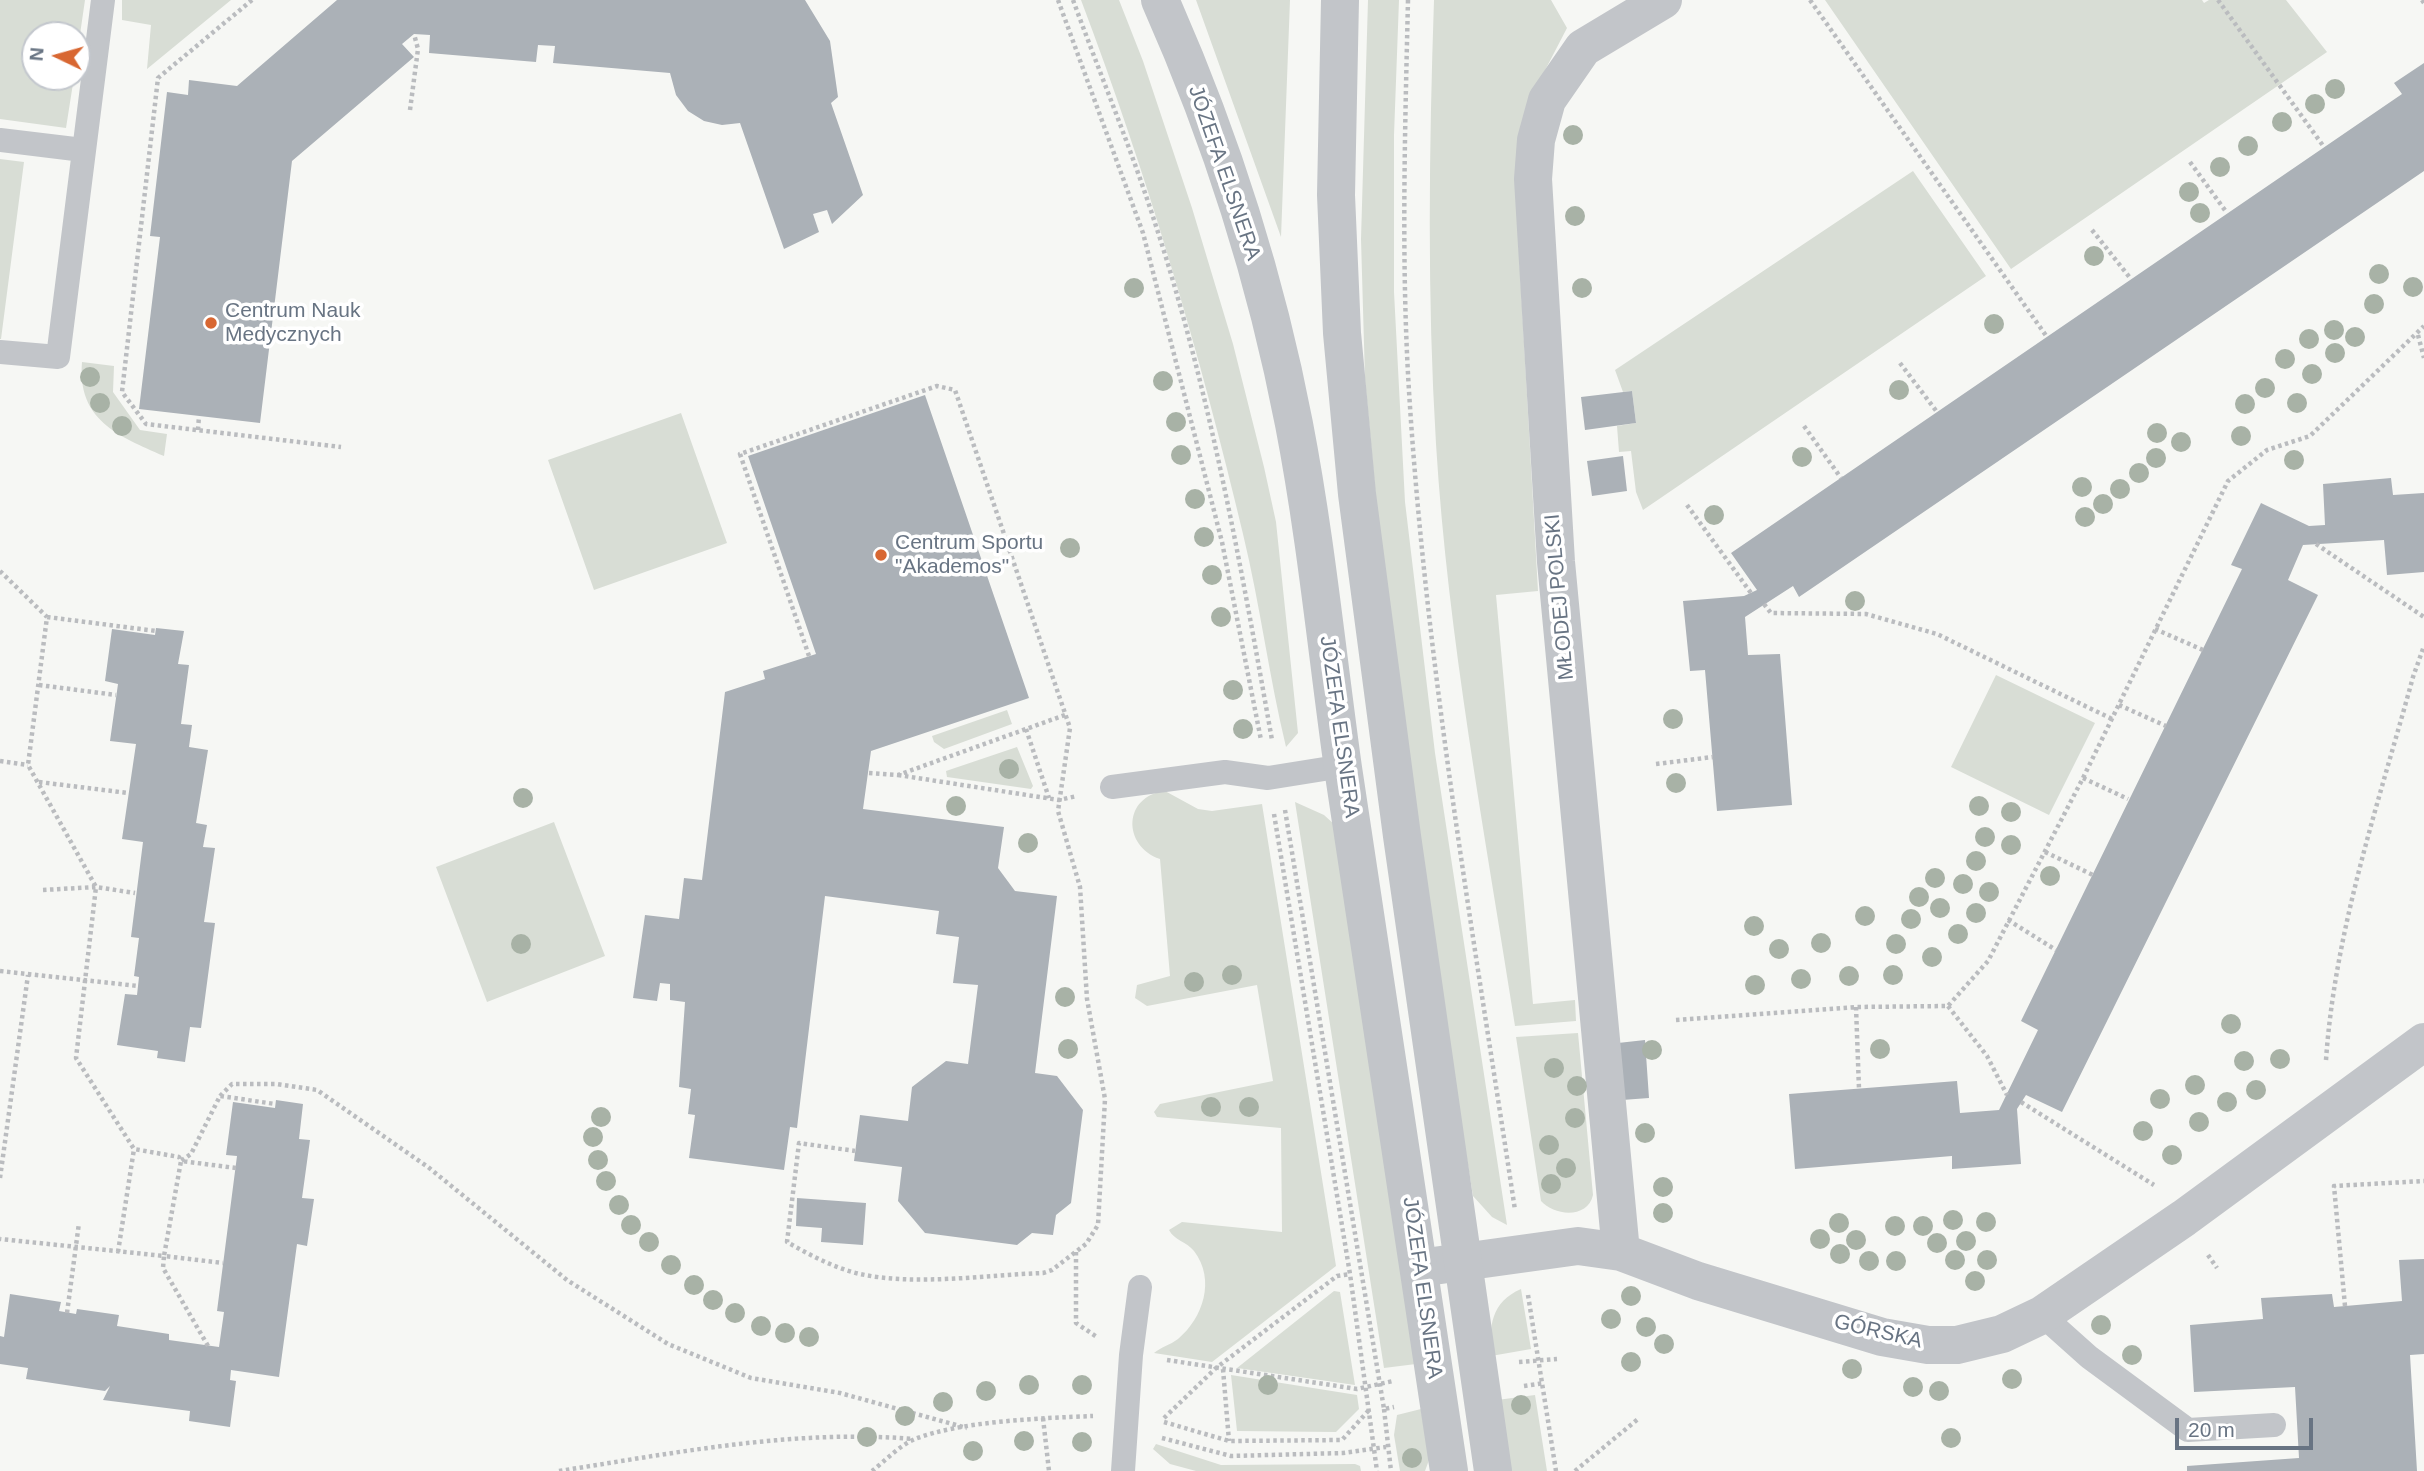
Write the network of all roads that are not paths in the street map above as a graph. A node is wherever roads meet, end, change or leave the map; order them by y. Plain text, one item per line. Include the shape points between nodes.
1 (103, 0) edge
2 (1160, 0) edge
3 (1340, 0) edge
4 (1663, 0) edge
5 (0, 139) edge
6 (83, 150) junction
7 (0, 352) edge
8 (1343, 766) junction
9 (1112, 787) dead end
10 (2424, 1042) edge
11 (1621, 1252) junction
12 (1461, 1262) junction
13 (1419, 1269) junction
14 (1140, 1287) dead end
15 (2042, 1315) junction
16 (2274, 1426) dead end
17 (1123, 1471) edge
18 (1449, 1471) edge
19 (1493, 1471) edge

1 - 6 lane
2 - 8 street, JÓZEFA ELSNERA via 1216,142 1268,308 1294,423 1320,580
3 - 12 street, JÓZEFA ELSNERA via 1336,194 1342,333 1357,494
4 - 11 street, MŁODEJ POLSKI via 1583,48 1547,100 1536,139 1533,179 1556,562
5 - 6 lane
6 - 7 lane via 58,357
8 - 9 lane via 1268,778 1225,772
8 - 13 street, JÓZEFA ELSNERA
10 - 15 street, GÓRSKA via 2184,1218
11 - 12 street, GÓRSKA via 1578,1247
11 - 15 street, GÓRSKA via 1882,1337 1928,1345 1957,1345 2002,1334
12 - 13 street, GÓRSKA
12 - 19 street, JÓZEFA ELSNERA
13 - 18 street, JÓZEFA ELSNERA
14 - 17 lane
15 - 16 lane via 2089,1357 2188,1430

